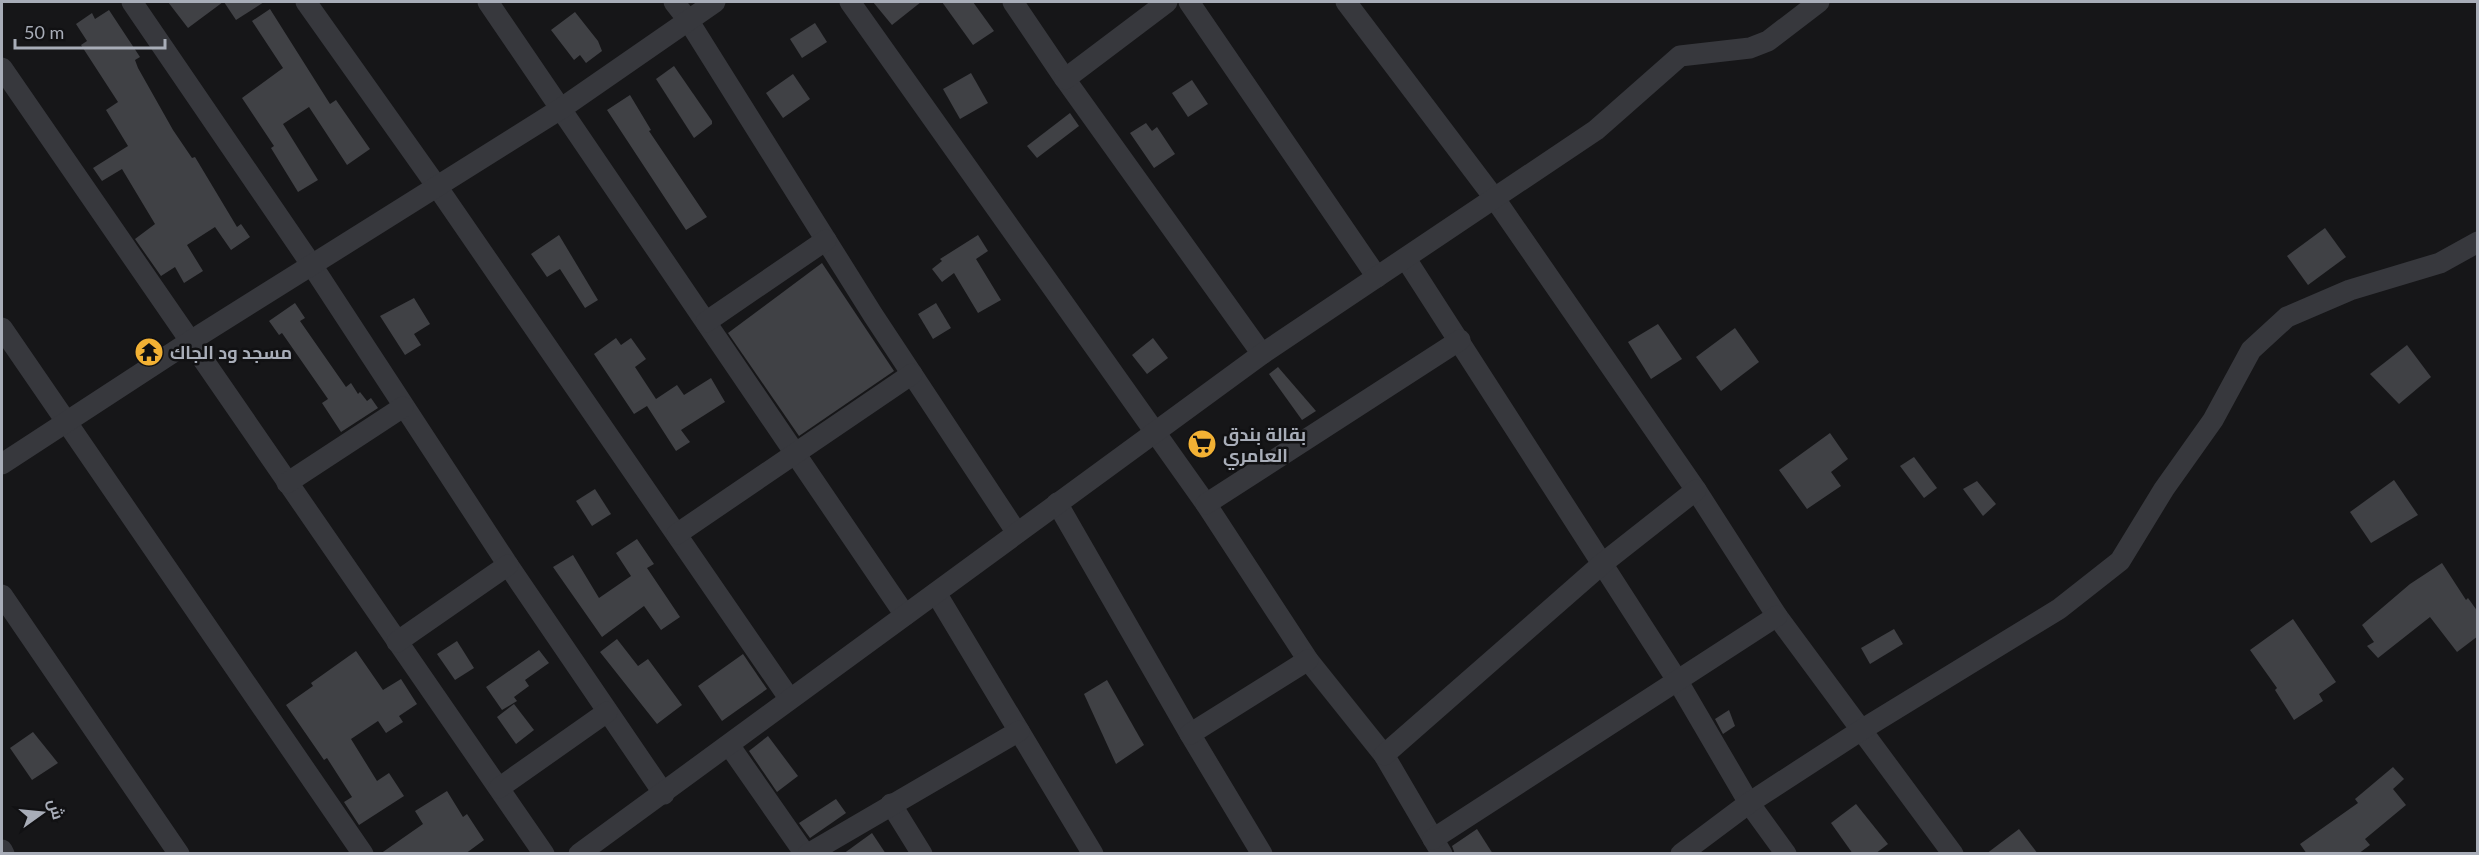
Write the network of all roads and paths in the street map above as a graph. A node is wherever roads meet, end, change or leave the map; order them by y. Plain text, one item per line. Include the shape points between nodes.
1 (132, 2) edge
2 (306, 2) edge
3 (488, 2) edge
4 (674, 2) edge
5 (715, 2) edge
6 (850, 2) edge
7 (1013, 2) edge
8 (1167, 2) edge
9 (1189, 2) edge
10 (1346, 2) edge
11 (1819, 2) edge
12 (688, 20) junction
13 (2, 69) edge
14 (1065, 80) junction
15 (562, 108) junction
16 (438, 188) junction
17 (1495, 199) junction
18 (826, 240) junction
19 (2478, 242) edge
20 (1406, 259) junction
21 (313, 267) junction
22 (1377, 277) junction
23 (706, 322) junction
24 (2, 328) edge
25 (1460, 340) junction
26 (189, 342) junction
27 (1262, 354) junction
28 (912, 374) junction
29 (403, 407) junction
30 (65, 421) junction
31 (1154, 431) junction
32 (796, 454) junction
33 (2, 464) edge
34 (286, 483) junction
35 (1696, 490) junction
36 (1058, 503) junction
37 (1206, 504) junction
38 (1017, 533) junction
39 (677, 534) junction
40 (1602, 564) junction
41 (508, 565) junction
42 (936, 593) junction
43 (2, 595) edge
44 (905, 615) junction
45 (1776, 616) junction
46 (397, 642) junction
47 (1308, 660) junction
48 (1677, 680) junction
49 (789, 698) junction
50 (607, 712) junction
51 (1863, 729) junction
52 (1019, 731) junction
53 (1190, 734) junction
54 (729, 744) junction
55 (1384, 755) junction
56 (499, 788) junction
57 (664, 794) junction
58 (1749, 803) junction
59 (891, 804) junction
60 (1438, 846) edge
61 (179, 854) edge
62 (363, 854) edge
63 (544, 854) edge
64 (579, 854) edge
65 (806, 854) edge
66 (922, 854) edge
67 (1093, 854) edge
68 (1262, 854) edge
69 (1682, 854) edge
70 (1786, 854) edge
71 (1953, 854) edge

1 - 21 street
2 - 16 street
3 - 15 street
4 - 12 street
5 - 12 street
6 - 31 street
7 - 14 street
8 - 14 street
9 - 22 street
10 - 17 street
11 - 17 street via 1768,40 1750,48 1680,56 1596,130
12 - 15 street
12 - 18 street
13 - 26 street
14 - 27 street
15 - 16 street
15 - 23 street
16 - 21 street
16 - 39 street
17 - 20 street
17 - 35 street
18 - 23 street
18 - 28 street
19 - 51 street via 2440,263 2350,290 2287,317 2251,350 2213,420 2120,561 2059,609
20 - 22 street
20 - 25 street
21 - 26 street
21 - 29 street
22 - 27 street
23 - 32 street
24 - 30 street
25 - 37 street
25 - 40 street
26 - 30 street
26 - 34 street
27 - 31 street
28 - 32 street
28 - 38 street
29 - 34 street
29 - 41 street
30 - 33 street
30 - 62 street
31 - 36 street
31 - 37 street
32 - 39 street
32 - 44 street
34 - 46 street
35 - 40 street
35 - 45 street
36 - 38 street
36 - 53 street
37 - 47 street
38 - 42 street
39 - 49 street
40 - 48 street
40 - 55 street
41 - 46 street
41 - 50 street
42 - 44 street
42 - 52 street
43 - 61 street
44 - 49 street
45 - 48 street
45 - 51 street
46 - 56 street
47 - 53 street
47 - 55 street
48 - 58 street
48 - 60 street
49 - 54 street
50 - 56 street
50 - 57 street
51 - 58 street
51 - 71 street
52 - 59 street
52 - 67 street
53 - 68 street
54 - 57 street
54 - 65 street
55 - 60 street
56 - 63 street
57 - 64 street
58 - 69 street
58 - 70 street
59 - 65 street
59 - 66 street

